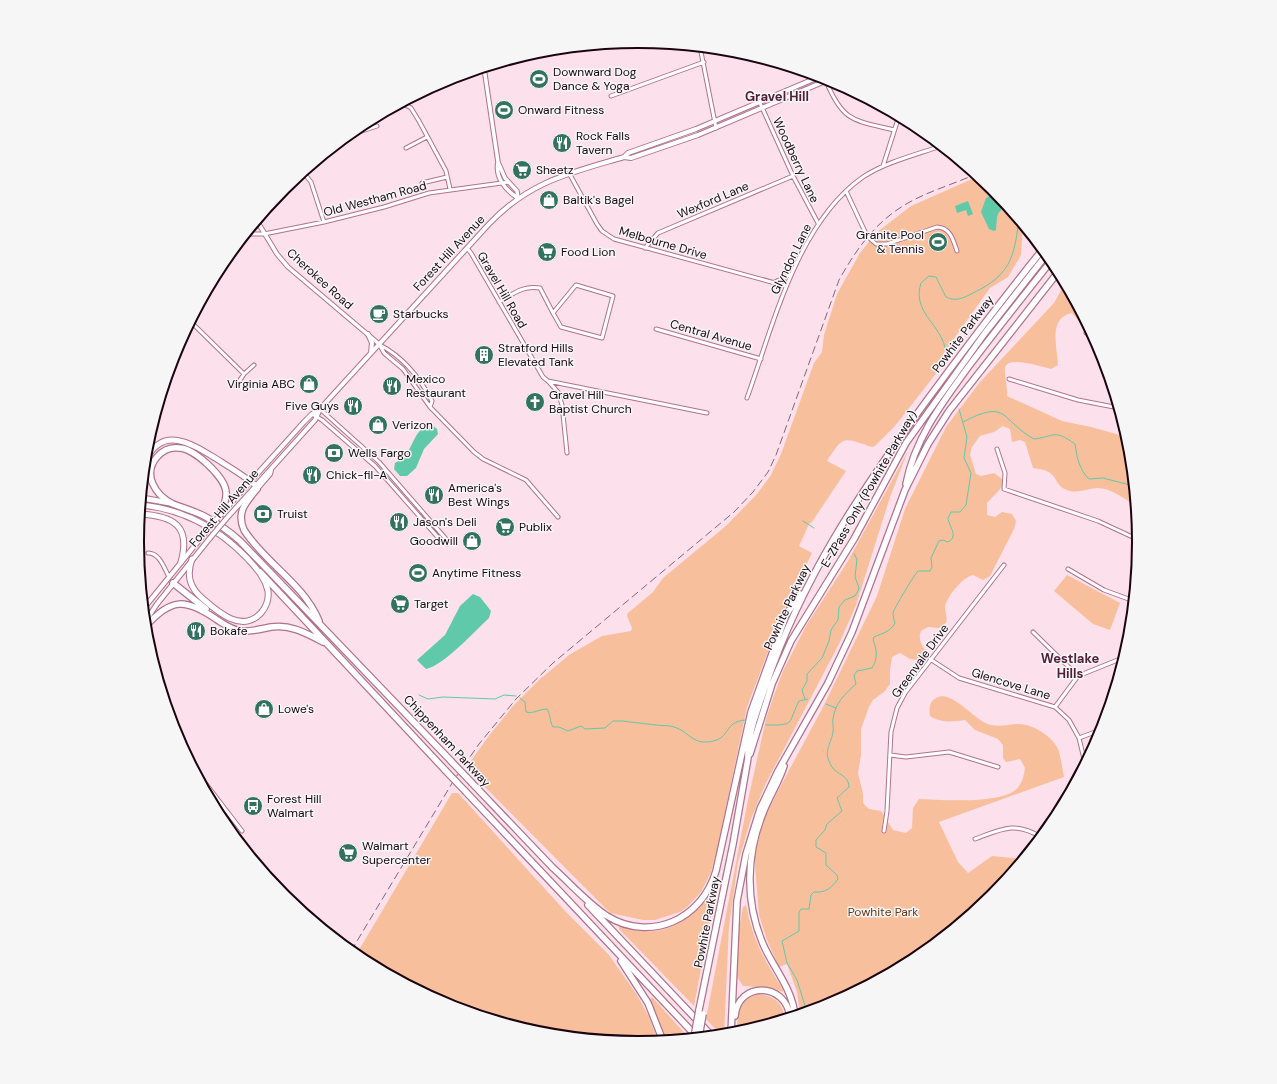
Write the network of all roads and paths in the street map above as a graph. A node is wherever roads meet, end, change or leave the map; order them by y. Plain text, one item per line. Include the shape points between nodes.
1 (701, 52) edge
2 (704, 62) junction
3 (485, 73) edge
4 (812, 80) edge
5 (821, 83) edge
6 (830, 87) edge
7 (611, 96) dead end
8 (760, 103) junction
9 (407, 106) edge
10 (762, 109) junction
11 (897, 121) edge
12 (714, 122) junction
13 (378, 126) dead end
14 (371, 127) edge
15 (716, 128) junction
16 (894, 130) junction
17 (427, 137) junction
18 (406, 148) dead end
19 (936, 148) edge
20 (624, 157) junction
21 (498, 162) junction
22 (883, 166) junction
23 (569, 173) junction
24 (793, 176) junction
25 (307, 177) edge
26 (447, 177) junction
27 (509, 182) junction
28 (422, 183) dead end
29 (502, 183) junction
30 (450, 189) junction
31 (846, 191) junction
32 (518, 198) junction
33 (324, 222) junction
34 (818, 223) junction
35 (259, 225) edge
36 (253, 234) edge
37 (264, 234) junction
38 (467, 248) junction
39 (645, 248) junction
40 (957, 251) dead end
41 (1039, 254) edge
42 (1043, 260) edge
43 (1047, 266) edge
44 (792, 273) junction
45 (1054, 277) edge
46 (773, 283) junction
47 (786, 286) junction
48 (499, 302) junction
49 (553, 313) junction
50 (194, 325) edge
51 (656, 329) dead end
52 (368, 334) junction
53 (379, 344) junction
54 (371, 353) junction
55 (761, 359) junction
56 (254, 365) dead end
57 (244, 374) junction
58 (1009, 379) dead end
59 (548, 381) junction
60 (236, 386) dead end
61 (747, 398) dead end
62 (430, 407) junction
63 (1114, 407) edge
64 (320, 409) junction
65 (707, 413) dead end
66 (312, 414) junction
67 (317, 417) junction
68 (997, 449) dead end
69 (153, 450) edge
70 (567, 453) dead end
71 (250, 481) junction
72 (257, 488) junction
73 (904, 490) junction
74 (147, 499) edge
75 (172, 503) junction
76 (146, 506) edge
77 (146, 515) edge
78 (220, 515) junction
79 (558, 517) dead end
80 (1132, 537) edge
81 (148, 553) dead end
82 (192, 559) junction
83 (181, 562) junction
84 (1004, 564) dead end
85 (1068, 570) dead end
86 (260, 572) junction
87 (169, 577) junction
88 (173, 583) junction
89 (806, 586) junction
90 (1129, 599) edge
91 (149, 602) edge
92 (150, 615) edge
93 (212, 616) junction
94 (151, 620) edge
95 (321, 625) junction
96 (1034, 632) dead end
97 (327, 645) junction
98 (930, 659) junction
99 (1118, 660) edge
100 (1078, 676) junction
101 (1055, 707) junction
102 (1094, 732) edge
103 (1079, 738) junction
104 (789, 752) junction
105 (890, 755) junction
106 (1083, 757) edge
107 (748, 758) junction
108 (998, 767) dead end
109 (212, 791) edge
110 (242, 830) dead end
111 (884, 831) dead end
112 (1036, 834) edge
113 (975, 839) dead end
114 (552, 867) junction
115 (544, 875) junction
116 (794, 1011) edge
117 (701, 1012) junction
118 (789, 1012) edge
119 (732, 1027) edge
120 (731, 1028) edge
121 (707, 1031) edge
122 (699, 1032) edge
123 (694, 1033) edge
124 (695, 1033) edge
125 (661, 1035) edge

1 - 2 street
2 - 7 street
2 - 12 street
3 - 21 street
4 - 8 main road, Forest Hill Avenue
5 - 10 main road, Forest Hill Avenue
6 - 16 street via 835,102 842,112 858,121
8 - 10 street, Woodberry Lane
8 - 12 main road, Forest Hill Avenue
9 - 17 street via 411,108
10 - 15 main road, Forest Hill Avenue
10 - 24 street, Woodberry Lane
11 - 16 street
12 - 15 street
12 - 20 main road, Forest Hill Avenue via 628,152
13 - 14 street
15 - 20 main road, Forest Hill Avenue via 657,150 631,158
16 - 22 street
17 - 18 street
17 - 26 street
19 - 22 street, Glyndon Lane
20 - 23 main road, Forest Hill Avenue
21 - 27 street
21 - 29 street via 498,176
22 - 31 street, Glyndon Lane via 863,177
23 - 32 main road, Forest Hill Avenue
23 - 39 street, Melbourne Drive via 602,231 614,239
24 - 34 street, Woodberry Lane
24 - 39 street, Wexford Lane via 658,233
25 - 33 street via 311,182
26 - 28 street
26 - 30 street
27 - 29 street, Old Westham Road
27 - 32 street via 517,191
29 - 30 street, Old Westham Road
29 - 32 street
30 - 33 street, Old Westham Road
31 - 34 street, Glyndon Lane
31 - 40 street via 867,236 876,244 886,244 944,227 949,232
32 - 38 main road, Forest Hill Avenue
33 - 37 street, Old Westham Road
34 - 44 street, Glyndon Lane
35 - 37 street, Cherokee Road
36 - 37 street, Old Westham Road
37 - 52 street, Cherokee Road via 288,267
38 - 48 street, Gravel Hill Road
38 - 53 main road, Forest Hill Avenue
39 - 46 street, Melbourne Drive
41 - 89 highway, Powhite Parkway via 991,314 884,462 853,507
42 - 107 highway, E-ZPass Only (Powhite Parkway) via 985,333 906,443 854,538 791,641 770,690
43 - 73 highway, E-ZPass Only (Powhite Parkway) via 1000,324 932,418 914,454
44 - 46 street
44 - 47 street, Glyndon Lane
45 - 73 highway, Powhite Parkway via 945,416
46 - 47 street, Melbourne Drive
47 - 55 street, Glyndon Lane
48 - 49 street via 524,288 540,288
48 - 59 street, Gravel Hill Road via 538,371
49 - 49 street via 561,327 602,338 613,296 576,285
50 - 57 street
51 - 55 street, Central Avenue
52 - 53 street, Cherokee Road
52 - 54 main road via 372,343
53 - 54 main road, Forest Hill Avenue
53 - 62 street, Cherokee Road via 384,353 403,369
53 - 62 street, Cherokee Road via 400,359 418,378 432,401
54 - 64 main road, Forest Hill Avenue
55 - 61 street, Glyndon Lane
56 - 57 street
57 - 60 street
58 - 63 street via 1078,400
59 - 65 street
59 - 70 street, Gravel Hill Road via 560,397
62 - 79 street, Cherokee Road via 478,457 526,480
64 - 66 main road, Forest Hill Avenue
64 - 67 main road, Forest Hill Avenue
64 - 67 street via 379,462 446,539 447,544 442,542 378,469
66 - 67 street
66 - 71 main road, Forest Hill Avenue
67 - 72 main road, Forest Hill Avenue
68 - 80 street via 1005,473 1004,489 1098,521
69 - 71 highway via 172,440 182,441 194,445
71 - 72 highway
71 - 78 main road, Forest Hill Avenue
72 - 82 main road, Forest Hill Avenue, bridge
72 - 95 highway via 242,510 244,530 297,589
73 - 104 highway, Powhite Parkway via 852,632 828,683
74 - 75 highway, Chippenham Parkway
75 - 78 highway via 154,487 151,469 162,453 181,448 194,454 223,481 226,497
75 - 95 highway, Chippenham Parkway via 205,516 234,536
76 - 86 highway, Chippenham Parkway via 169,510 201,523 230,542
77 - 83 highway via 166,518 179,526 185,543
78 - 83 main road, Forest Hill Avenue, bridge
81 - 87 street via 158,557
82 - 86 highway via 189,574 194,590 223,615 237,622 254,618 266,605 268,592
82 - 88 main road, Forest Hill Avenue
83 - 87 main road, Forest Hill Avenue
84 - 98 street, Greenvale Drive
85 - 90 street via 1104,590
86 - 97 highway, Chippenham Parkway
87 - 88 main road
87 - 91 main road, Forest Hill Avenue
88 - 92 main road, Forest Hill Avenue
88 - 93 highway
89 - 107 highway, Powhite Parkway via 765,686 751,734
89 - 114 highway via 786,615 755,700 716,871 700,903 683,917 668,924 651,927 630,926 602,912
93 - 94 highway via 190,605 176,604 162,609
93 - 97 highway via 236,630 291,628
95 - 114 highway, Chippenham Parkway, bridge
96 - 100 street
97 - 115 highway, Chippenham Parkway, bridge
98 - 101 street, Glencove Lane via 959,678
98 - 105 street, Greenvale Drive via 897,708 892,727
99 - 100 street
100 - 101 street
101 - 103 street, Glencove Lane via 1068,720
102 - 103 street
103 - 106 street, Glencove Lane
104 - 116 highway via 755,837 750,890 759,935 790,992
104 - 120 highway, Powhite Parkway via 760,809 741,873 735,920
105 - 108 street via 906,758 949,752
105 - 111 street, Greenvale Drive
107 - 117 highway, Powhite Parkway
109 - 110 street
112 - 113 street via 1026,829 1011,827
114 - 121 highway, Chippenham Parkway
115 - 123 highway, Chippenham Parkway
115 - 125 highway via 627,969 648,1003
117 - 122 highway, bridge
117 - 124 highway, Powhite Parkway, bridge
118 - 119 highway via 787,1004 778,995 768,991 755,991 737,1004

